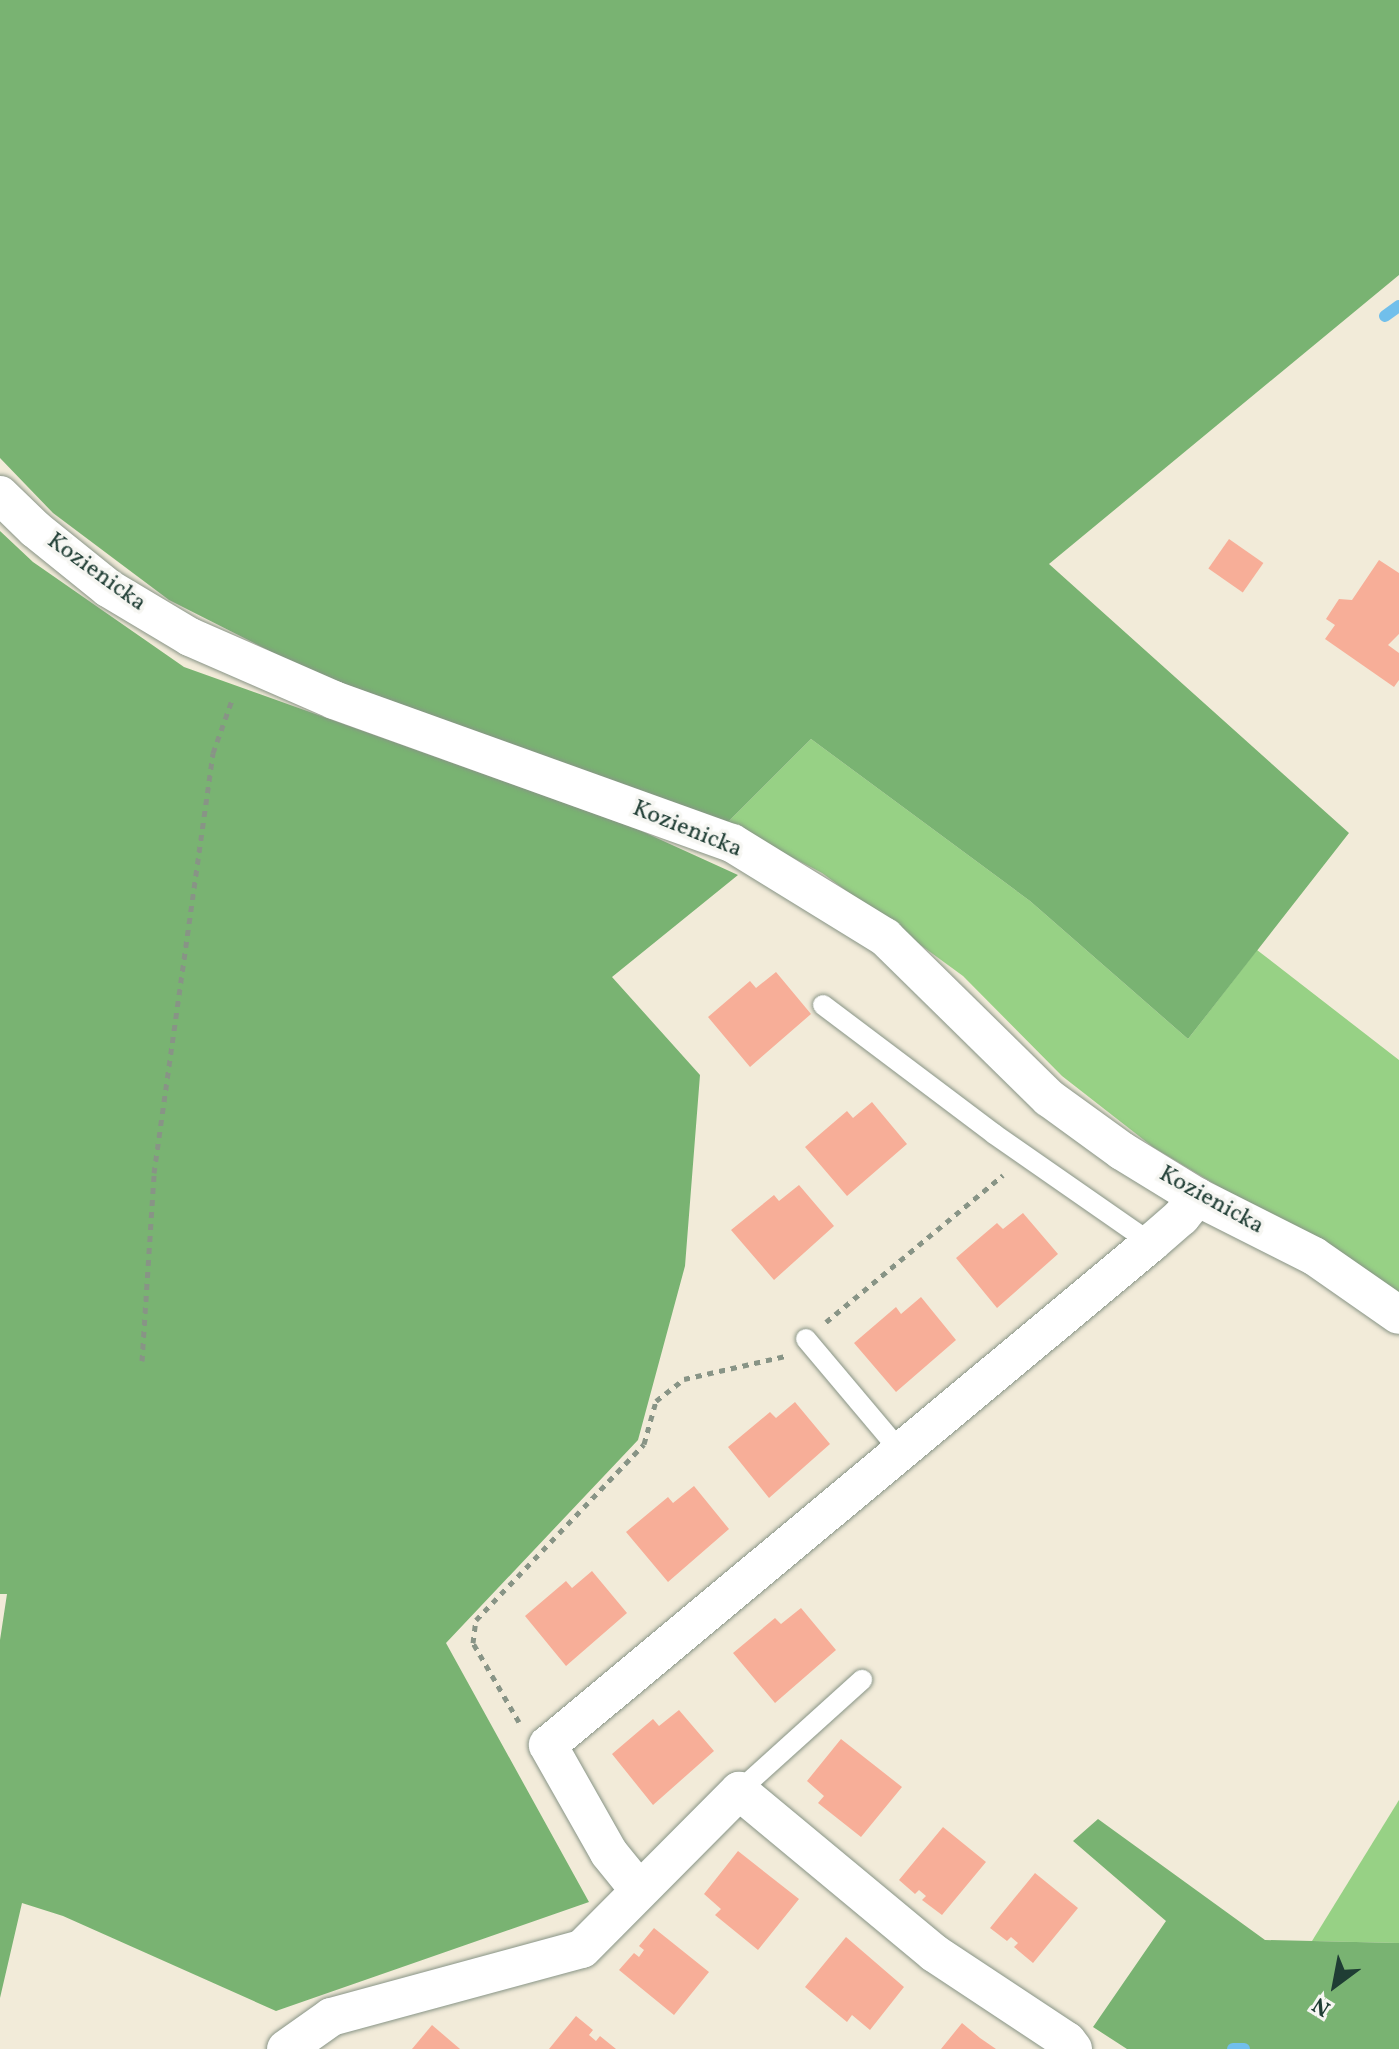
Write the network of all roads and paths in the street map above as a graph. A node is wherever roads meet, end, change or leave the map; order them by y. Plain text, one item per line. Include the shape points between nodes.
1 (0, 495) edge
2 (246, 662) junction
3 (823, 1005) dead end
4 (1026, 1157) junction
5 (1197, 1197) junction
6 (1151, 1243) junction
7 (1399, 1315) edge
8 (806, 1339) junction
9 (142, 1361) dead end
10 (901, 1452) junction
11 (862, 1680) dead end
12 (548, 1745) junction
13 (739, 1791) junction
14 (639, 1890) junction
15 (286, 2049) edge
16 (1073, 2049) edge

1 - 2 street, Kozienicka via 108,588 190,637
2 - 5 street, Kozienicka via 334,700 732,843 885,937 1049,1098
2 - 9 path via 213,753 154,1173
3 - 4 lane
4 - 6 lane
4 - 8 path
5 - 6 street
5 - 7 street, Kozienicka via 1314,1256
6 - 10 street
8 - 10 lane
8 - 12 path via 783,1358 684,1379 656,1401 644,1444 476,1620 473,1643 494,1681 516,1719
10 - 12 street
11 - 13 lane
12 - 14 street via 609,1853
13 - 14 street
13 - 16 street via 934,1953
14 - 15 street via 582,1949 331,2017

